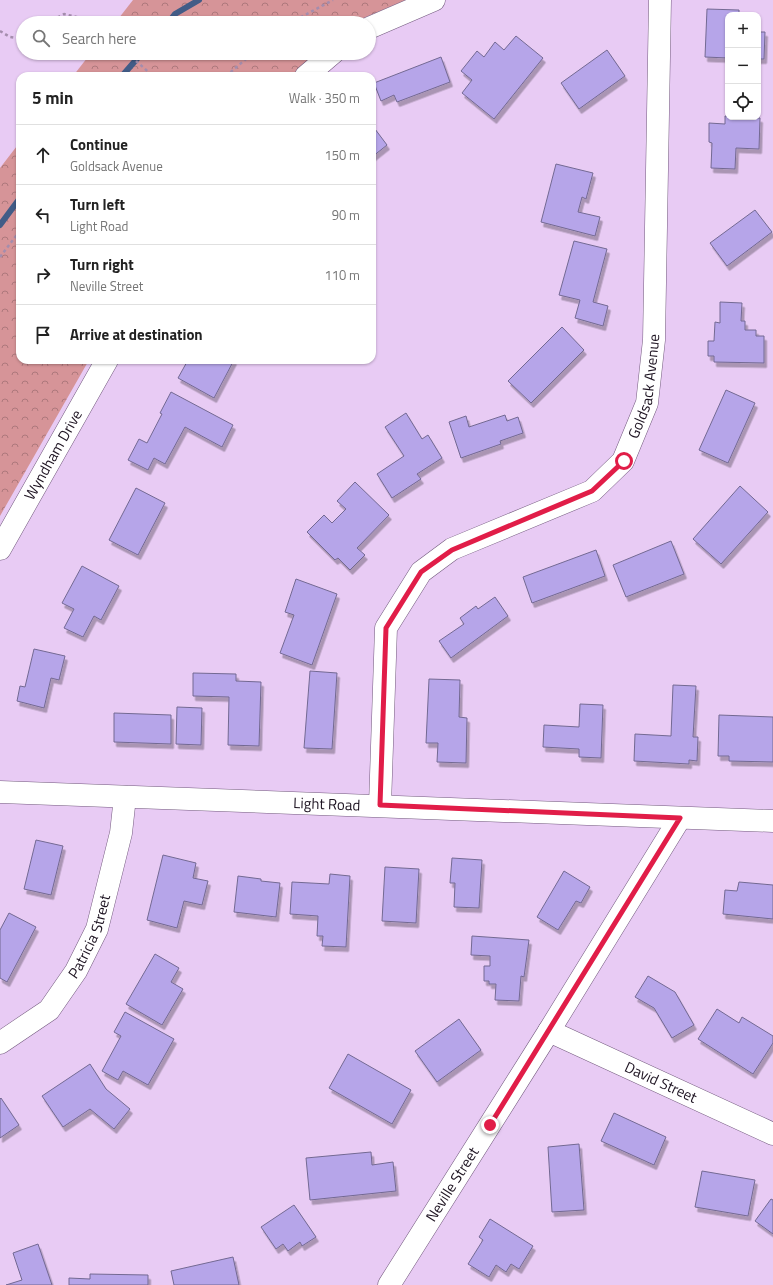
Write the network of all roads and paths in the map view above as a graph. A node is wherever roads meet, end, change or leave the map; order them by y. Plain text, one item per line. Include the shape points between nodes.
1 (333, 0) edge
2 (434, 0) edge
3 (660, 0) edge
4 (60, 16) edge
5 (72, 16) edge
6 (303, 16) edge
7 (376, 25) edge
8 (0, 31) edge
9 (16, 38) edge
10 (135, 60) edge
11 (245, 60) edge
12 (325, 60) edge
13 (148, 72) edge
14 (231, 72) edge
15 (311, 72) edge
16 (16, 236) edge
17 (0, 257) edge
18 (105, 364) edge
19 (0, 549) edge
20 (0, 792) edge
21 (125, 797) junction
22 (380, 805) junction
23 (680, 818) junction
24 (773, 821) edge
25 (549, 1031) junction
26 (0, 1043) edge
27 (773, 1134) edge
28 (389, 1285) edge

1 - 6 path
2 - 7 street
3 - 22 street, Goldsack Avenue via 654,340 647,403 624,461 592,491 452,550 421,572 386,628
4 - 5 path
8 - 9 path
10 - 13 path
11 - 14 path
12 - 15 street
16 - 17 path
18 - 19 street, Wyndham Drive
20 - 21 street, Light Road
21 - 22 street, Light Road
21 - 26 street, Patricia Street via 121,833 97,928 76,971 49,1010
22 - 23 street, Light Road
23 - 24 street, Light Road
23 - 25 street, Neville Street
25 - 27 street, David Street
25 - 28 street, Neville Street

